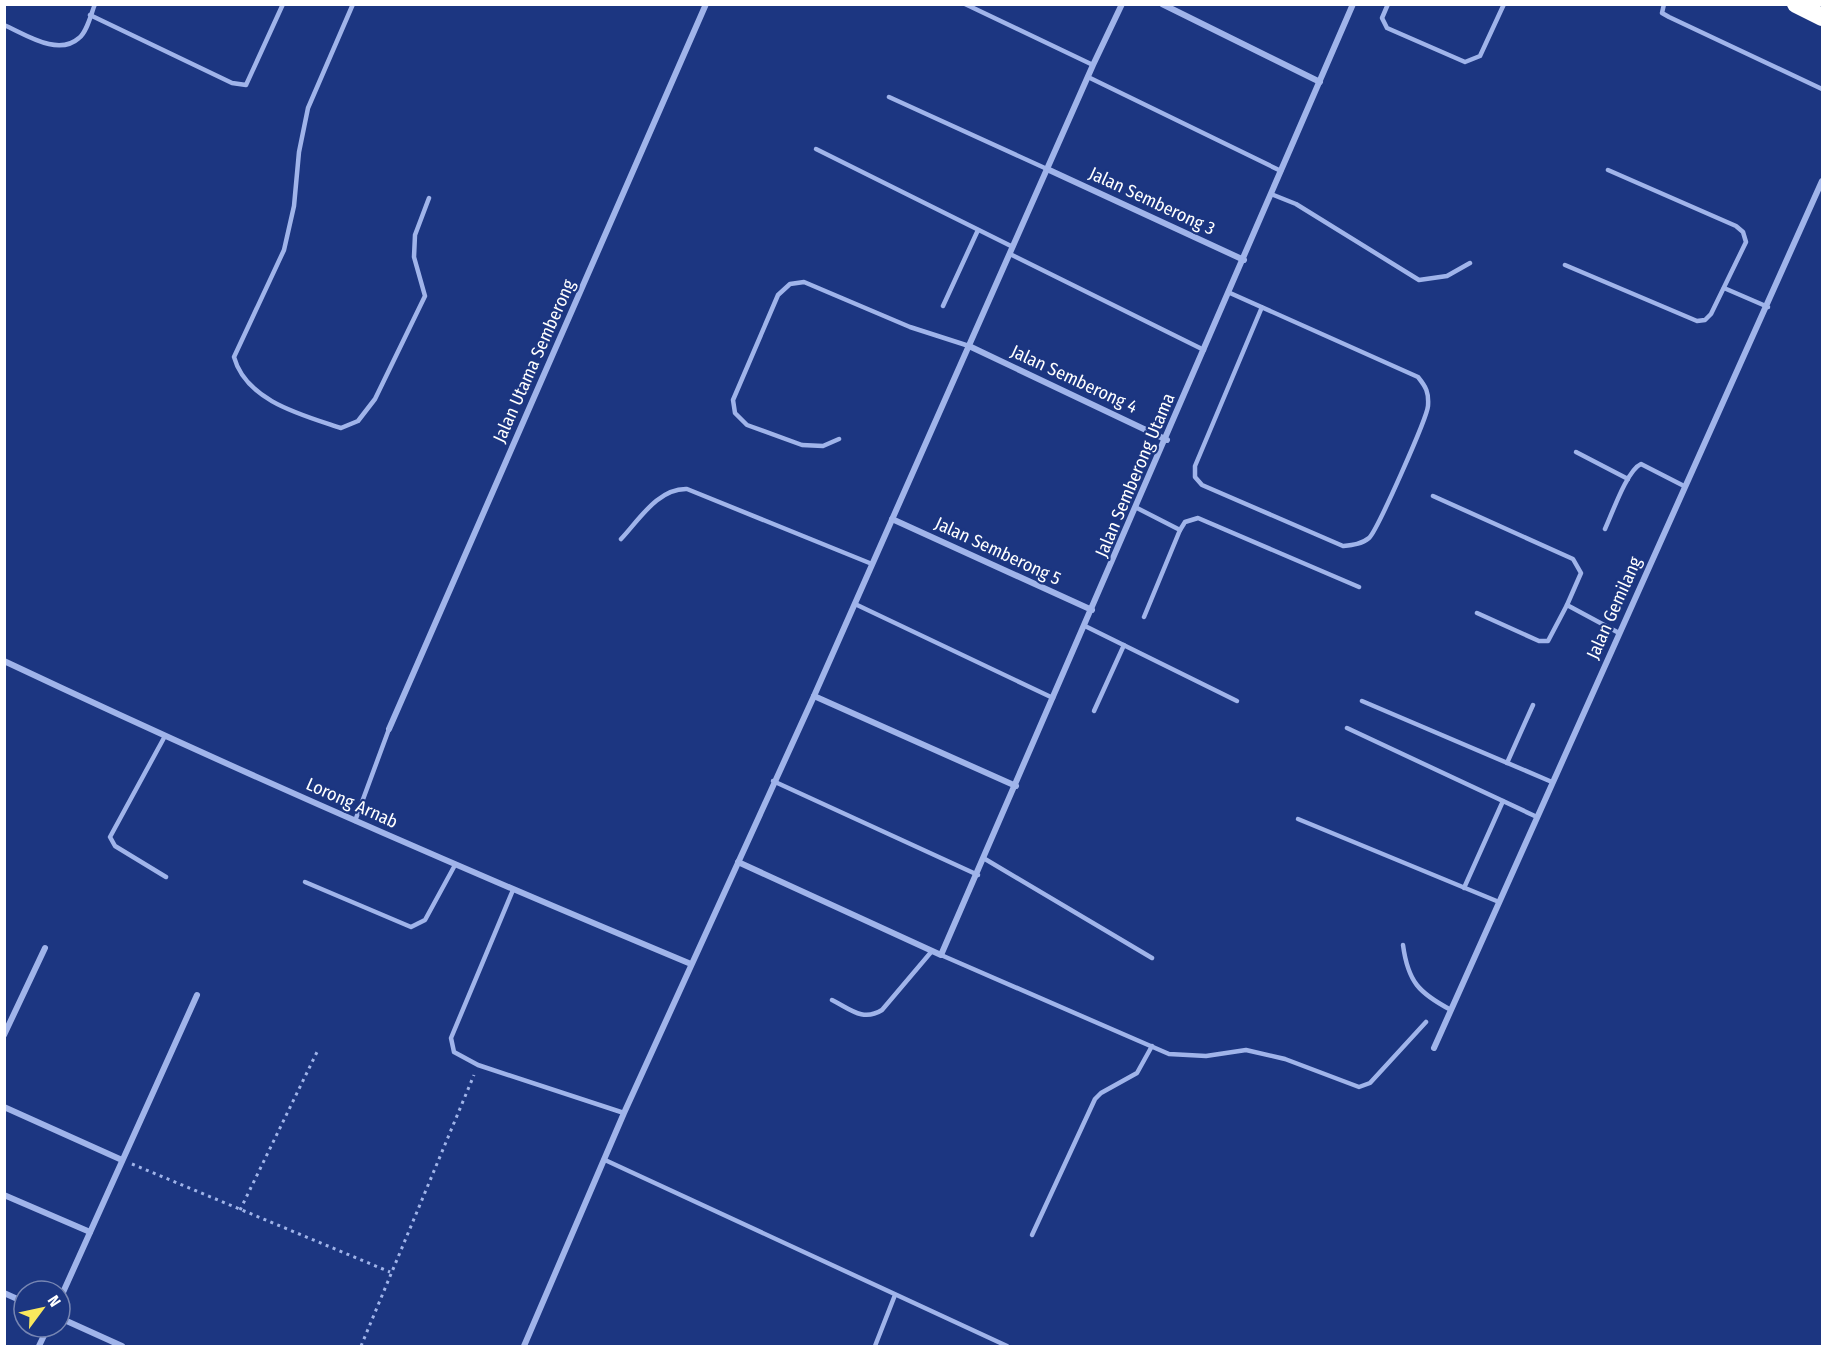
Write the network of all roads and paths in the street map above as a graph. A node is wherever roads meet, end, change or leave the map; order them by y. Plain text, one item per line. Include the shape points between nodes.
1 (95, 4) edge
2 (283, 4) edge
3 (352, 4) edge
4 (706, 4) edge
5 (965, 4) edge
6 (1122, 4) edge
7 (1162, 4) edge
8 (1353, 4) edge
9 (1388, 4) edge
10 (1504, 4) edge
11 (1664, 4) edge
12 (1796, 4) edge
13 (90, 15) junction
14 (1822, 17) edge
15 (4, 26) edge
16 (1093, 65) junction
17 (1088, 77) junction
18 (1320, 82) junction
19 (1822, 89) edge
20 (889, 97) dead end
21 (816, 149) dead end
22 (1047, 168) junction
23 (1608, 170) dead end
24 (1281, 171) junction
25 (1822, 182) edge
26 (1272, 194) junction
27 (429, 198) dead end
28 (978, 230) junction
29 (1012, 251) junction
30 (1244, 260) junction
31 (1470, 263) dead end
32 (1565, 265) dead end
33 (1724, 288) junction
34 (1230, 293) junction
35 (943, 306) dead end
36 (1262, 307) junction
37 (1767, 307) junction
38 (969, 346) junction
39 (1205, 350) junction
40 (839, 440) dead end
41 (1167, 440) junction
42 (1576, 452) dead end
43 (1628, 479) junction
44 (1684, 486) junction
45 (1433, 496) dead end
46 (1137, 508) junction
47 (892, 519) junction
48 (1605, 529) dead end
49 (1180, 530) junction
50 (621, 539) dead end
51 (872, 564) junction
52 (1359, 587) dead end
53 (855, 604) junction
54 (1567, 605) junction
55 (1092, 610) junction
56 (1477, 613) dead end
57 (1144, 617) dead end
58 (1085, 626) junction
59 (1619, 633) junction
60 (1124, 645) junction
61 (4, 661) edge
62 (814, 696) junction
63 (1054, 699) junction
64 (1237, 701) dead end
65 (1362, 701) dead end
66 (1533, 705) dead end
67 (1094, 711) dead end
68 (1347, 728) dead end
69 (389, 729) joint
70 (165, 736) junction
71 (1507, 763) junction
72 (773, 781) junction
73 (1552, 783) junction
74 (1016, 786) junction
75 (1503, 801) junction
76 (1537, 817) junction
77 (1298, 819) dead end
78 (355, 821) junction
79 (985, 859) junction
80 (738, 862) junction
81 (455, 864) junction
82 (978, 875) junction
83 (166, 877) dead end
84 (305, 882) dead end
85 (1464, 888) junction
86 (513, 890) junction
87 (1499, 902) junction
88 (1403, 945) dead end
89 (45, 948) dead end
90 (932, 951) junction
91 (941, 956) junction
92 (1152, 958) dead end
93 (691, 964) junction
94 (197, 995) dead end
95 (832, 999) dead end
96 (1451, 1010) junction
97 (1426, 1023) dead end
98 (4, 1035) edge
99 (1152, 1046) junction
100 (1434, 1048) dead end
101 (318, 1050) dead end
102 (478, 1065) junction
103 (4, 1107) edge
104 (624, 1113) junction
105 (122, 1160) junction
106 (605, 1160) junction
107 (4, 1195) edge
108 (240, 1210) junction
109 (90, 1232) junction
110 (1032, 1235) dead end
111 (390, 1272) junction
112 (69, 1279) edge
113 (895, 1294) junction
114 (72, 1324) edge
115 (994, 1344) edge
116 (122, 1347) edge
117 (361, 1347) edge
118 (524, 1347) edge
119 (875, 1347) edge
120 (1006, 1347) edge

1 - 13 lane
2 - 13 lane via 246,85 232,84
3 - 27 lane via 308,108 284,250 234,357 238,374 249,387 310,418 341,428 358,421 375,399 425,296 414,257 415,235
4 - 69 street, Jalan Utama Semberong
5 - 16 lane
6 - 16 street
7 - 18 street
8 - 18 street, Jalan Semberong Utama
9 - 10 lane via 1382,18 1387,28 1465,62 1480,56
11 - 19 lane via 1662,13 1669,17
12 - 14 highway
13 - 15 lane via 80,38 68,45 51,45
16 - 17 street
17 - 22 street
17 - 24 lane
18 - 24 street, Jalan Semberong Utama
20 - 22 lane
21 - 28 lane
22 - 29 street
22 - 30 street, Jalan Semberong 3
23 - 33 lane via 1743,232 1746,242
24 - 26 street, Jalan Semberong Utama
25 - 37 street, Jalan Gemilang
26 - 30 street, Jalan Semberong Utama
26 - 31 lane via 1296,204 1419,280 1446,276
28 - 29 lane
28 - 35 lane
29 - 38 street
29 - 39 lane
30 - 34 street, Jalan Semberong Utama
32 - 33 lane via 1696,321 1711,314
33 - 37 lane
34 - 36 lane
34 - 39 street, Jalan Semberong Utama
36 - 36 lane via 1418,377 1428,390 1428,409 1398,478 1370,537 1359,544 1343,546 1202,485 1195,477 1195,466
37 - 44 street, Jalan Gemilang
38 - 40 lane via 910,327 804,282 790,284 778,295 746,369 733,400 735,413 747,425 802,445 823,446
38 - 41 street, Jalan Semberong 4
38 - 47 street
39 - 41 street, Jalan Semberong Utama
41 - 46 street, Jalan Semberong Utama
42 - 43 lane
43 - 44 lane via 1641,464
43 - 48 lane
44 - 59 street, Jalan Gemilang
45 - 54 lane via 1573,559 1581,573
46 - 49 lane
46 - 55 street, Jalan Semberong Utama
47 - 51 street
47 - 55 street, Jalan Semberong 5
49 - 52 lane via 1185,522 1198,518
49 - 57 lane
50 - 51 lane via 663,494 674,488 687,489
51 - 53 street
53 - 62 street
53 - 63 lane
54 - 56 lane via 1548,640 1539,641
54 - 59 lane
55 - 58 street, Jalan Semberong Utama
58 - 60 lane
58 - 63 street, Jalan Semberong Utama
59 - 73 street, Jalan Gemilang
60 - 64 lane
60 - 67 lane
61 - 70 street, Lorong Arnab
62 - 72 street
62 - 74 street
63 - 74 street, Jalan Semberong Utama
65 - 71 lane
66 - 71 lane
68 - 75 lane
69 - 78 lane
70 - 78 street, Lorong Arnab
70 - 83 lane via 110,837 115,846
71 - 73 lane
72 - 80 street
72 - 82 lane
73 - 76 street, Jalan Gemilang
74 - 79 street, Jalan Semberong Utama
75 - 76 lane
75 - 85 lane
76 - 87 street, Jalan Gemilang
77 - 85 lane
78 - 81 street, Lorong Arnab
79 - 82 street, Jalan Semberong Utama
79 - 92 lane
80 - 90 street
80 - 93 street
81 - 84 lane via 420,926 411,927
81 - 86 street, Lorong Arnab
82 - 91 street, Jalan Semberong Utama
85 - 87 lane
86 - 93 street, Lorong Arnab
86 - 102 lane via 451,1038 454,1052
87 - 96 street, Jalan Gemilang
88 - 96 lane via 1407,967 1416,984 1426,997
89 - 98 street
90 - 91 street
90 - 95 lane via 873,1016 864,1017
91 - 99 lane
93 - 104 street
94 - 105 street
96 - 100 street, Jalan Gemilang
97 - 99 lane via 1365,1087 1246,1050 1206,1056 1169,1054
99 - 110 lane via 1137,1073 1095,1099
101 - 108 path
102 - 104 lane
102 - 111 path
103 - 105 street
104 - 106 street
105 - 108 path
105 - 109 street
106 - 113 lane
106 - 118 street
107 - 109 street
108 - 111 path
109 - 112 street
111 - 117 path
113 - 115 lane
113 - 119 lane
114 - 116 street
115 - 120 lane

